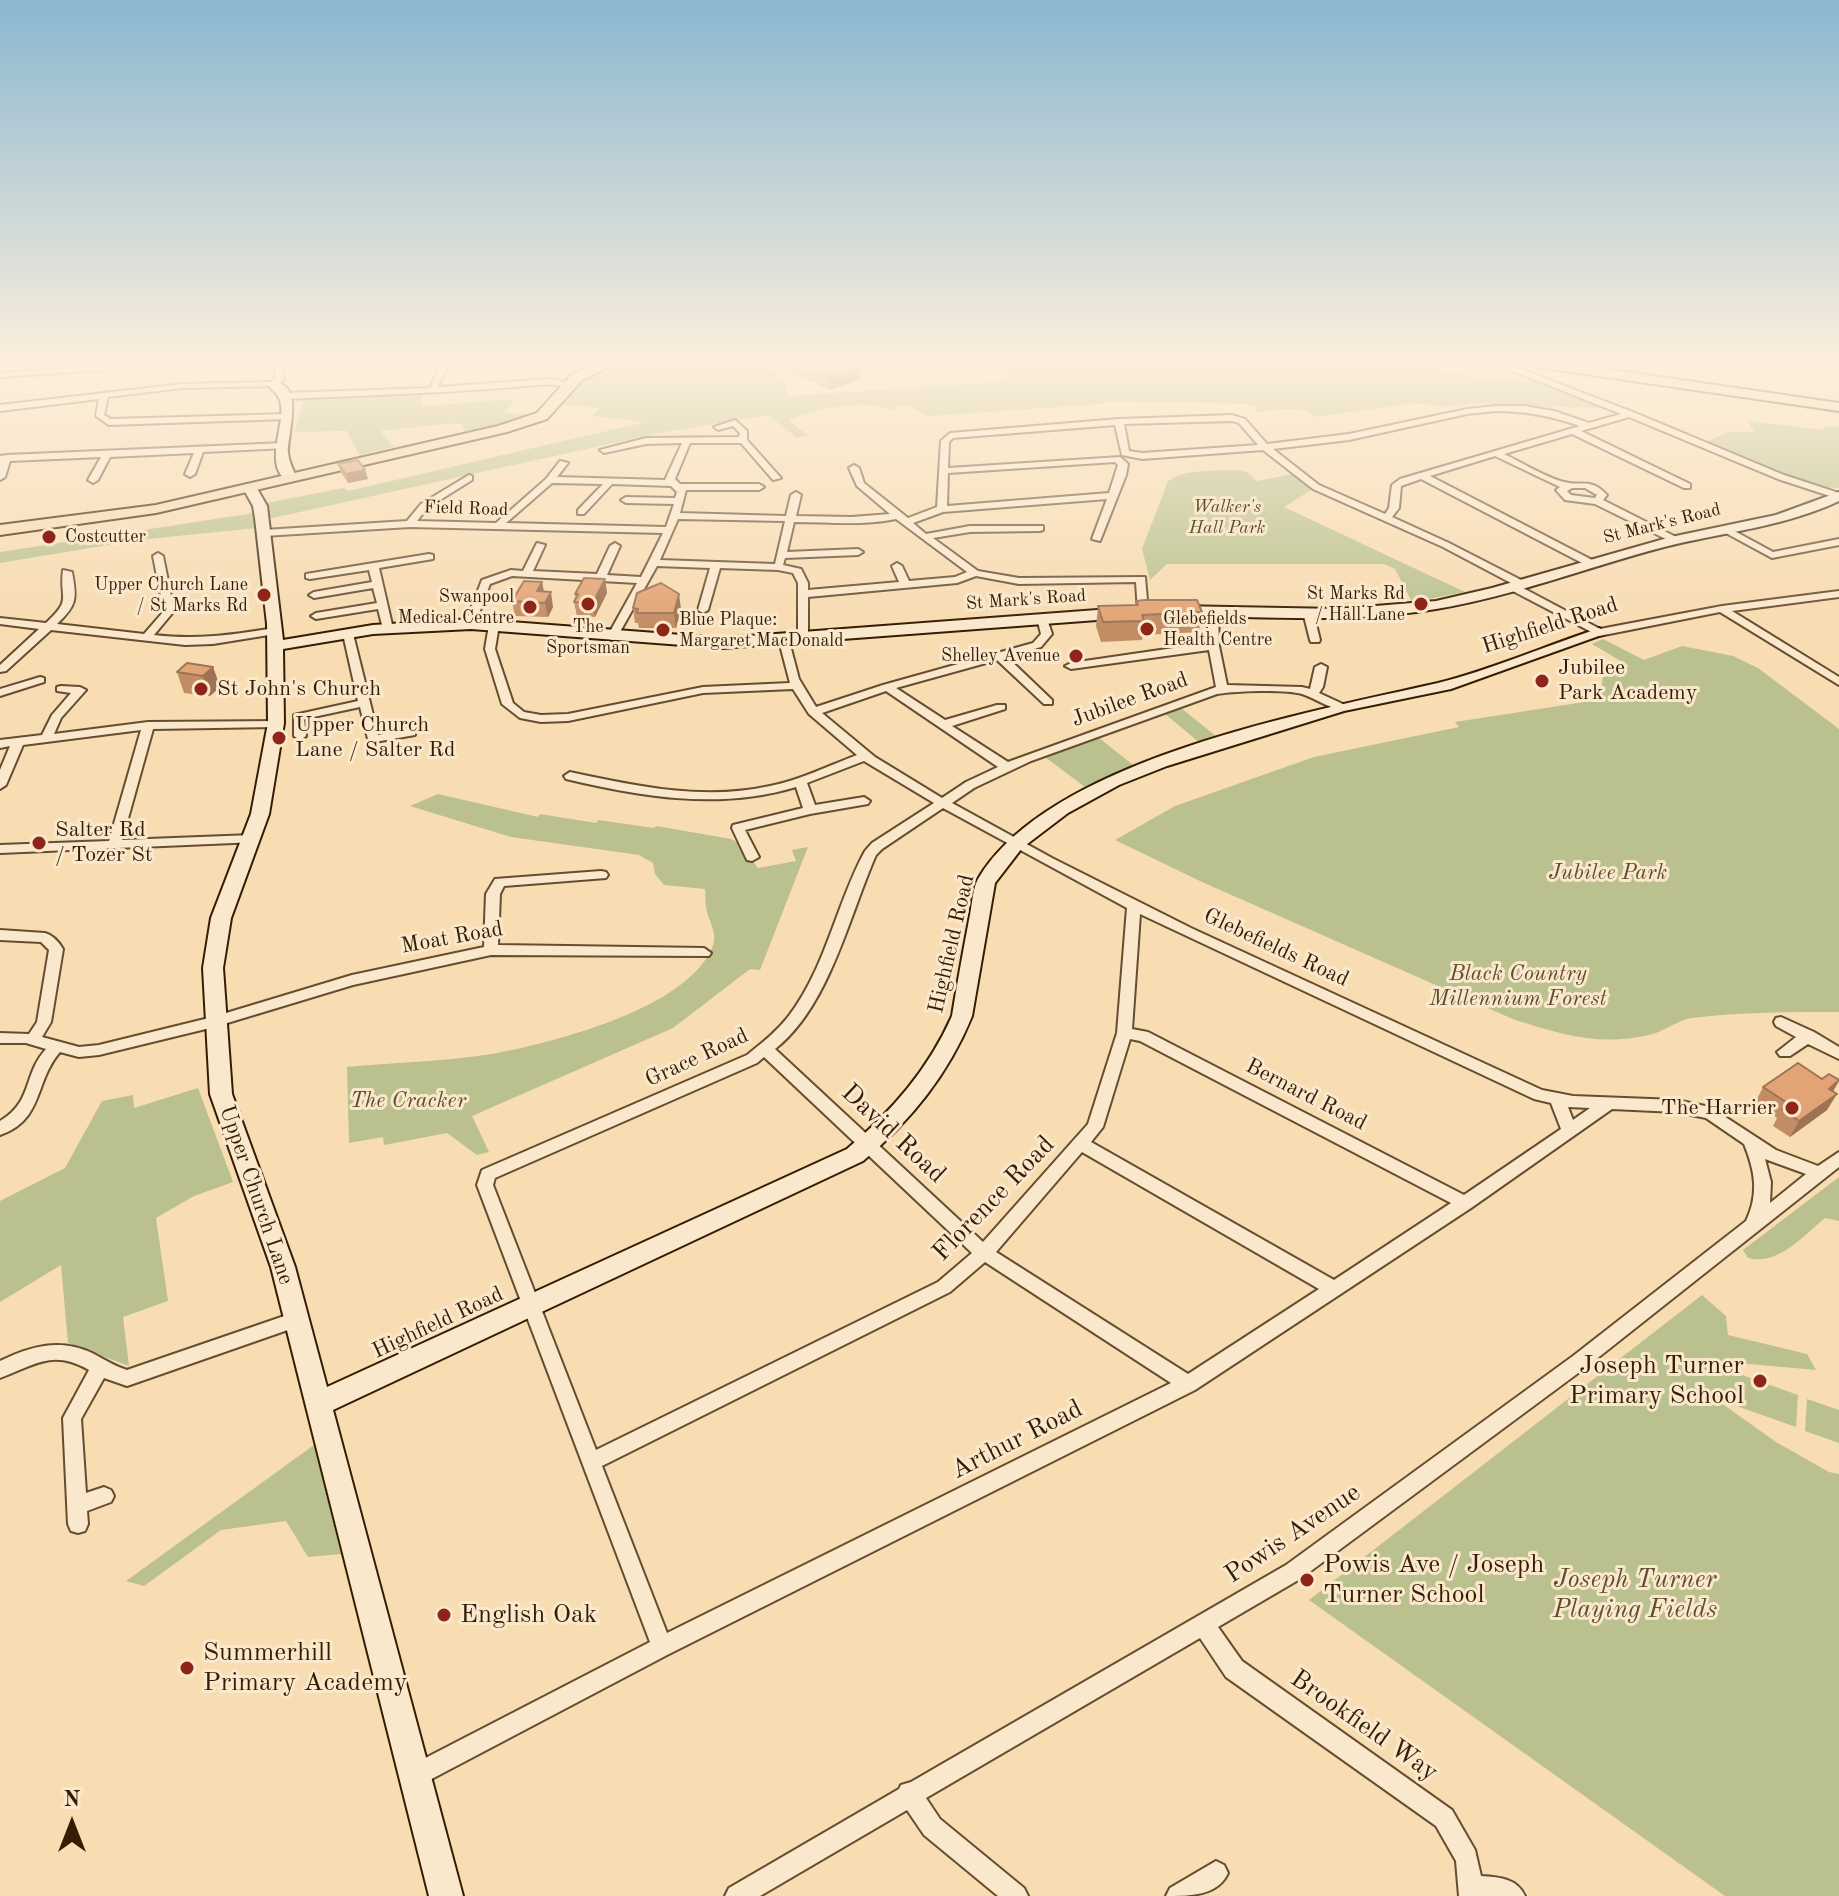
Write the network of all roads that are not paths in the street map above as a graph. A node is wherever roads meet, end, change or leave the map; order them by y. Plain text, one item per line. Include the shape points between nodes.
1 (249, 448) edge
2 (283, 448) edge
3 (415, 448) edge
4 (611, 448) edge
5 (685, 448) edge
6 (750, 448) edge
7 (946, 448) edge
8 (1124, 448) edge
9 (1258, 448) edge
10 (1266, 448) edge
11 (1510, 448) edge
12 (1610, 448) edge
13 (1713, 448) edge
14 (604, 450) dead end
15 (199, 452) junction
16 (108, 453) junction
17 (1495, 453) junction
18 (4, 458) edge
19 (563, 463) dead end
20 (854, 468) dead end
21 (943, 471) junction
22 (190, 474) dead end
23 (1421, 475) junction
24 (0, 477) edge
25 (290, 478) junction
26 (469, 478) dead end
27 (776, 478) dead end
28 (93, 480) dead end
29 (552, 480) junction
30 (608, 484) junction
31 (674, 485) junction
32 (1565, 486) junction
33 (1687, 486) dead end
34 (759, 487) dead end
35 (250, 488) junction
36 (796, 495) dead end
37 (1113, 496) junction
38 (1839, 496) edge
39 (679, 501) junction
40 (1597, 501) junction
41 (633, 502) dead end
42 (942, 509) junction
43 (581, 512) dead end
44 (674, 516) junction
45 (903, 518) junction
46 (1387, 518) junction
47 (788, 519) junction
48 (410, 524) junction
49 (499, 526) junction
50 (1040, 528) dead end
51 (0, 530) edge
52 (667, 530) junction
53 (1727, 530) junction
54 (264, 533) junction
55 (924, 537) junction
56 (1097, 539) dead end
57 (1675, 540) junction
58 (1839, 542) edge
59 (540, 545) dead end
60 (615, 546) dead end
61 (858, 552) dead end
62 (158, 556) dead end
63 (429, 557) dead end
64 (779, 561) junction
65 (653, 563) junction
66 (1590, 563) junction
67 (716, 565) junction
68 (373, 566) junction
69 (897, 566) dead end
70 (67, 572) dead end
71 (527, 573) junction
72 (975, 573) junction
73 (310, 576) dead end
74 (601, 578) junction
75 (644, 580) junction
76 (377, 584) junction
77 (906, 585) junction
78 (1517, 586) junction
79 (802, 594) junction
80 (314, 595) dead end
81 (1837, 597) edge
82 (383, 605) junction
83 (1722, 609) junction
84 (703, 610) dead end
85 (1213, 611) junction
86 (1143, 612) junction
87 (1308, 612) junction
88 (316, 616) dead end
89 (1042, 618) junction
90 (0, 621) edge
91 (470, 624) junction
92 (494, 625) junction
93 (50, 626) junction
94 (388, 629) junction
95 (1599, 633) junction
96 (348, 634) junction
97 (147, 637) junction
98 (612, 637) junction
99 (803, 639) junction
100 (281, 640) junction
101 (1315, 640) dead end
102 (784, 641) junction
103 (1214, 646) junction
104 (999, 655) junction
105 (1321, 667) dead end
106 (2, 669) edge
107 (1082, 678) dead end
108 (40, 680) dead end
109 (1839, 682) edge
110 (795, 686) junction
111 (887, 687) junction
112 (61, 689) dead end
113 (1222, 689) junction
114 (0, 693) edge
115 (1313, 693) junction
116 (1048, 702) dead end
117 (364, 703) junction
118 (1001, 707) dead end
119 (1341, 707) junction
120 (813, 712) junction
121 (276, 723) junction
122 (942, 725) junction
123 (148, 726) junction
124 (411, 732) dead end
125 (300, 736) dead end
126 (46, 739) junction
127 (18, 742) junction
128 (0, 744) edge
129 (866, 756) junction
130 (1008, 768) junction
131 (570, 776) dead end
132 (800, 782) junction
133 (0, 785) edge
134 (864, 801) dead end
135 (942, 802) junction
136 (810, 810) junction
137 (252, 839) junction
138 (114, 844) junction
139 (1015, 844) junction
140 (0, 849) edge
141 (752, 857) dead end
142 (601, 875) dead end
143 (1134, 907) junction
144 (0, 935) edge
145 (491, 950) junction
146 (704, 953) dead end
147 (214, 1022) junction
148 (1781, 1022) dead end
149 (1124, 1033) junction
150 (1809, 1036) junction
151 (0, 1038) edge
152 (33, 1040) junction
153 (55, 1048) junction
154 (766, 1050) junction
155 (1785, 1052) dead end
156 (1839, 1054) edge
157 (1558, 1100) junction
158 (1611, 1102) junction
159 (0, 1129) edge
160 (1569, 1130) junction
161 (1750, 1139) junction
162 (1083, 1145) junction
163 (867, 1146) junction
164 (1839, 1158) edge
165 (1820, 1173) junction
166 (1465, 1203) junction
167 (1750, 1230) junction
168 (984, 1253) junction
169 (1333, 1288) junction
170 (533, 1305) junction
171 (296, 1320) junction
172 (100, 1368) junction
173 (0, 1370) edge
174 (1188, 1384) junction
175 (317, 1405) junction
176 (592, 1461) junction
177 (104, 1496) dead end
178 (1203, 1624) junction
179 (662, 1647) junction
180 (416, 1775) junction
181 (909, 1793) junction
182 (1216, 1873) dead end
183 (1471, 1892) edge
184 (446, 1896) edge
185 (737, 1896) edge
186 (1016, 1896) edge
187 (1178, 1896) edge
188 (1513, 1896) edge

1 - 15 street
2 - 25 street
3 - 25 main road
4 - 14 street
5 - 31 street
6 - 27 street
7 - 21 street
8 - 9 street via 1133,456
10 - 46 street via 1321,490
11 - 17 street
12 - 33 street
13 - 38 street
15 - 16 street
15 - 22 street
16 - 18 street
16 - 28 street
17 - 23 street
17 - 32 street
18 - 24 street
19 - 29 street
20 - 45 street via 860,484
21 - 37 street via 1110,458 1123,464
21 - 42 street
23 - 46 street via 1397,485
23 - 66 street
25 - 35 main road
26 - 48 street via 424,506
29 - 30 street
29 - 49 street
30 - 31 street
30 - 43 street
31 - 34 street
31 - 39 street via 682,491
32 - 40 street via 1562,494 1568,498
32 - 40 street via 1594,489 1602,495
35 - 51 main road via 145,511
35 - 54 street, Upper Church Lane via 260,506
36 - 47 street
37 - 42 street
37 - 56 street
38 - 53 street, St Mark's Road via 1821,506
39 - 41 street
39 - 44 street
40 - 57 street
42 - 45 street
44 - 47 street
44 - 52 street
45 - 47 street
45 - 55 street
46 - 78 street
47 - 64 street
48 - 49 street, Field Road
48 - 54 street, Field Road
49 - 52 street, Field Road
50 - 55 street via 970,529
52 - 65 street
53 - 57 street, St Mark's Road
53 - 58 street via 1772,555
54 - 100 street, Upper Church Lane
55 - 72 street
57 - 66 street, St Mark's Road
59 - 71 street
60 - 74 street
61 - 64 street
62 - 97 street via 169,611
63 - 68 street
64 - 67 street
64 - 79 street via 802,576
65 - 67 street
65 - 75 street
66 - 78 street, St Mark's Road
67 - 84 street
68 - 73 street
68 - 76 street
69 - 77 street
70 - 93 street via 67,609
71 - 74 street
71 - 91 street via 486,582
72 - 77 street
72 - 86 street via 1019,581 1141,579
74 - 75 street
75 - 98 street
76 - 80 street
76 - 82 street
77 - 79 street
78 - 87 street, St Mark's Road via 1392,612
78 - 95 street
79 - 99 street
81 - 83 street, Highfield Road
82 - 88 street
82 - 94 street
83 - 95 street, Highfield Road
83 - 109 street
85 - 86 street, St Mark's Road
85 - 87 street, St Mark's Road
85 - 103 street
86 - 89 street, St Mark's Road
87 - 101 street
89 - 99 street, St Mark's Road
89 - 104 street via 1047,634 1041,642
90 - 93 street
91 - 92 street, St Mark's Road
91 - 94 street, St Mark's Road
92 - 98 street, St Mark's Road
92 - 110 street via 490,649 508,704 528,719 580,716 703,690
93 - 97 street
93 - 106 street
94 - 96 street, St Mark's Road
95 - 119 street, Highfield Road via 1445,686
96 - 100 street, St Mark's Road
96 - 117 street
97 - 100 street
98 - 102 street, St Mark's Road
99 - 102 street, St Mark's Road
100 - 121 street, Upper Church Lane
102 - 110 street, Glebefields Road
103 - 107 street via 1071,666
103 - 113 street
104 - 111 street
104 - 116 street
105 - 115 street
108 - 114 street
110 - 120 street, Glebefields Road
111 - 120 street
111 - 122 street
112 - 126 street via 80,690 56,717
113 - 115 street, Jubilee Road
113 - 130 street, Jubilee Road
115 - 119 street, Jubilee Road
117 - 124 street via 373,740
117 - 125 street via 298,717
118 - 122 street
119 - 139 street, Highfield Road via 1113,781 1062,809
120 - 129 street, Glebefields Road
121 - 123 street
121 - 137 street, Upper Church Lane
122 - 130 street
123 - 126 street
123 - 138 street
126 - 127 street
127 - 128 street
127 - 133 street
129 - 132 street
129 - 135 street, Glebefields Road
130 - 135 street, Jubilee Road
131 - 132 street via 640,791 725,796
132 - 136 street
134 - 136 street
135 - 139 street, Glebefields Road
135 - 154 street, Grace Road via 870,854 830,953 792,1024
136 - 141 street via 738,828
137 - 138 street
137 - 147 street, Upper Church Lane via 221,918 213,968
138 - 140 street
139 - 143 street, Glebefields Road
139 - 163 street, Highfield Road via 986,882 955,1034 921,1090
142 - 145 street via 500,882 493,894
143 - 149 street, Florence Road
143 - 157 street, Glebefields Road
144 - 152 street via 45,938 56,949 44,1022
145 - 146 street, Moat Road
145 - 147 street, Moat Road via 352,980
147 - 153 street, Moat Road via 99,1050
147 - 171 street, Upper Church Lane via 221,1094 283,1267
148 - 150 street
149 - 162 street, Florence Road via 1095,1127
149 - 166 street, Bernard Road via 1143,1036
150 - 155 street
150 - 156 street
151 - 152 street, Moat Road
152 - 153 street, Moat Road
153 - 159 street via 38,1067 35,1097
154 - 163 street, David Road
154 - 170 street, Grace Road via 488,1174 485,1185
157 - 158 street, Glebefields Road
157 - 160 street
158 - 160 street, Arthur Road
158 - 161 street, Glebefields Road via 1710,1113
160 - 166 street, Arthur Road
161 - 165 street, Glebefields Road via 1770,1154
161 - 167 street via 1762,1174 1764,1204
162 - 168 street, Florence Road
162 - 169 street
163 - 168 street, David Road
163 - 170 street, Highfield Road via 845,1162
164 - 165 street, Powis Avenue
165 - 167 street, Powis Avenue
166 - 169 street, Arthur Road
167 - 178 street, Powis Avenue via 1293,1572
168 - 174 street, David Road
168 - 176 street, Florence Road via 944,1287
169 - 174 street, Arthur Road
170 - 175 street, Highfield Road
170 - 176 street
171 - 172 street via 148,1374 127,1378
171 - 175 street, Upper Church Lane
172 - 173 street via 79,1355 58,1351
172 - 177 street via 72,1418 78,1515
174 - 179 street, Arthur Road
175 - 180 street, Upper Church Lane
176 - 179 street
178 - 181 street, Powis Avenue
178 - 183 street, Brookfield Way via 1234,1669 1444,1818 1467,1858
179 - 180 street, Arthur Road
180 - 184 street, Upper Church Lane
181 - 185 street, Powis Avenue
181 - 186 street via 932,1827
182 - 187 street
183 - 188 street, Brookfield Way via 1501,1889

